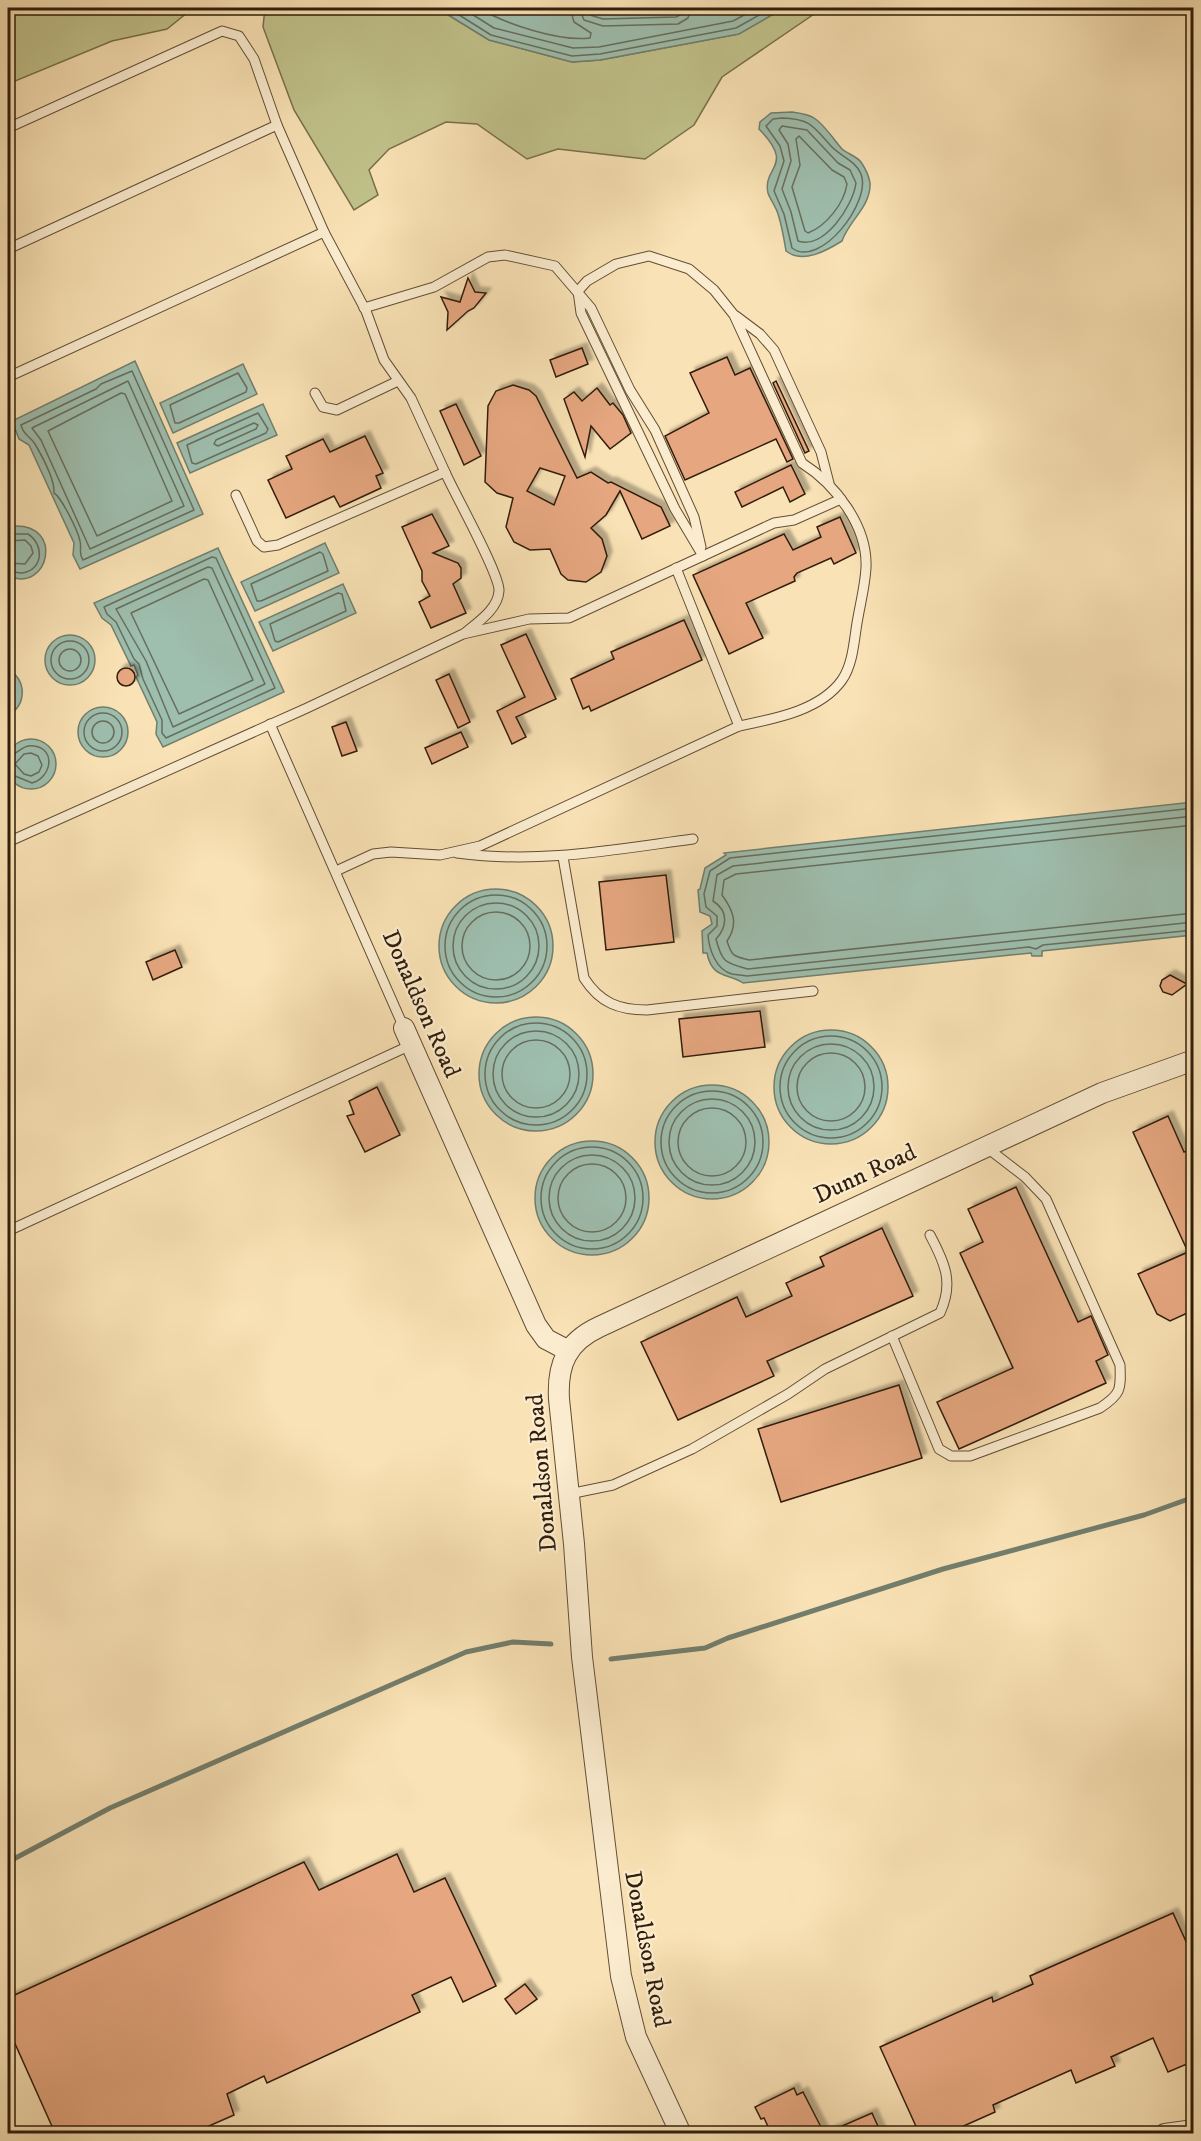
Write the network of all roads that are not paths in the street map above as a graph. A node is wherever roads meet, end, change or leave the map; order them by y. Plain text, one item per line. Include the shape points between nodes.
1 (277, 125) junction
2 (8, 128) edge
3 (324, 232) junction
4 (8, 249) edge
5 (578, 291) junction
6 (364, 308) junction
7 (734, 315) junction
8 (8, 377) edge
9 (398, 381) junction
10 (315, 393) dead end
11 (445, 472) junction
12 (829, 486) junction
13 (236, 495) dead end
14 (841, 499) junction
15 (703, 556) junction
16 (676, 568) junction
17 (463, 634) junction
18 (270, 724) junction
19 (739, 726) junction
20 (693, 839) dead end
21 (8, 842) edge
22 (452, 852) junction
23 (562, 857) junction
24 (336, 871) junction
25 (813, 991) dead end
26 (407, 1037) junction
27 (1194, 1060) edge
28 (985, 1146) junction
29 (8, 1231) edge
30 (930, 1235) dead end
31 (892, 1336) junction
32 (567, 1350) junction
33 (569, 1494) junction
34 (1194, 2130) edge
35 (681, 2133) edge
36 (1165, 2133) edge

1 - 2 lane via 254,59 239,36 222,31
1 - 3 lane
1 - 4 lane
3 - 6 lane
3 - 8 lane
5 - 6 lane via 555,266 505,255 488,257 434,287
5 - 7 lane via 616,264 649,256 689,269 714,290
5 - 15 lane via 581,313 675,509
5 - 15 lane via 591,308 630,390 655,429 694,517
6 - 9 lane via 384,360
7 - 12 lane via 801,463 818,473
7 - 12 lane via 774,350 821,452
9 - 10 lane via 337,410 323,407
9 - 11 lane via 411,398
11 - 13 lane via 278,545 264,547 257,541
11 - 17 lane via 495,572 499,591 489,614
12 - 14 lane
14 - 15 lane via 774,523
14 - 19 lane via 863,545 866,567 852,654 842,680 822,699 777,718
15 - 16 lane
16 - 17 lane via 569,618 530,619
16 - 19 lane
17 - 18 lane
18 - 21 lane
18 - 24 lane, Donaldson Road
19 - 22 lane via 503,837
20 - 23 lane
22 - 23 lane via 502,859
22 - 24 lane via 373,854
23 - 25 lane via 584,978 592,992 606,1003 625,1010 647,1010
24 - 26 lane, Donaldson Road
26 - 29 lane
26 - 32 street, Donaldson Road via 537,1325 544,1337
27 - 28 street, Dunn Road via 1102,1093
28 - 31 lane via 1046,1199 1120,1365 1116,1397 1100,1408 970,1456 951,1456 939,1449
28 - 32 street, Dunn Road via 598,1327
30 - 31 lane via 945,1263 949,1283 946,1300 940,1313
31 - 33 lane via 825,1369 692,1449 613,1485
32 - 33 street, Donaldson Road via 558,1387
33 - 35 street, Donaldson Road via 582,1657 621,1976 636,2037
34 - 36 street

